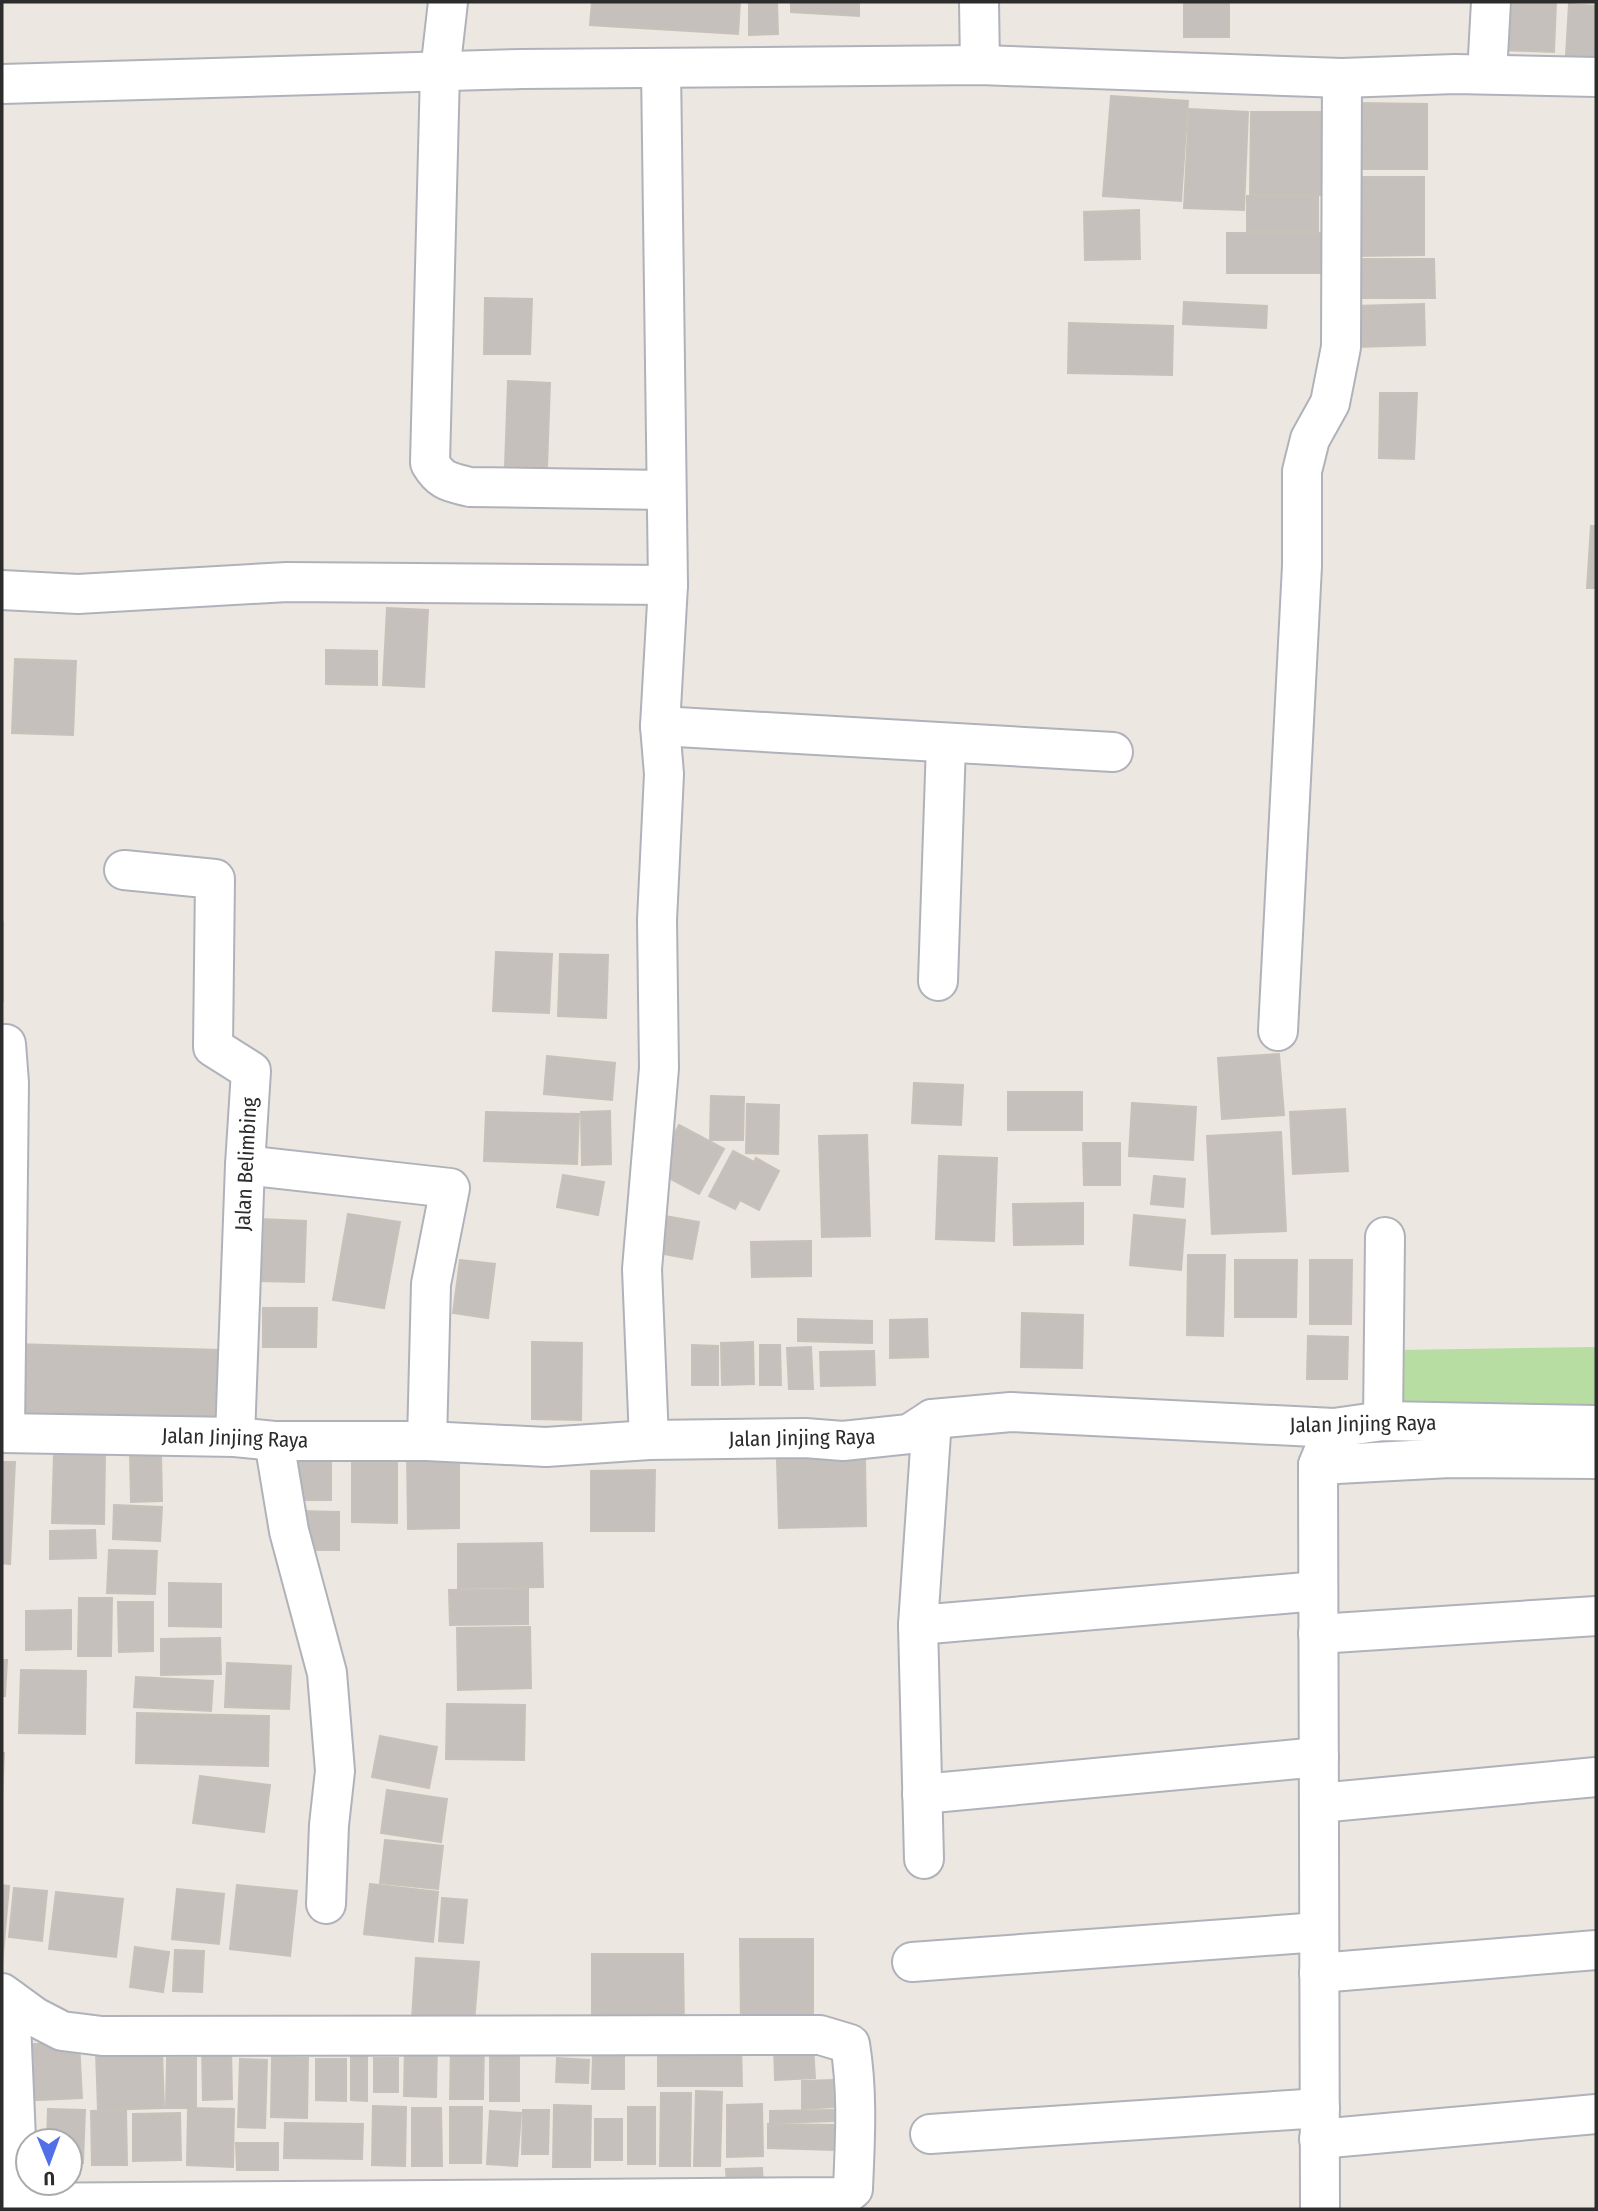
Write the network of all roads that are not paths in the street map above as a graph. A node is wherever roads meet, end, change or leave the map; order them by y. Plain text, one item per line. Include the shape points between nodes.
1 (447, 2) edge
2 (979, 2) edge
3 (1491, 2) edge
4 (980, 65) junction
5 (661, 68) junction
6 (440, 72) junction
7 (1487, 74) junction
8 (1596, 77) edge
9 (1342, 78) junction
10 (2, 84) edge
11 (665, 490) junction
12 (668, 585) junction
13 (2, 590) edge
14 (660, 726) junction
15 (946, 744) junction
16 (1112, 752) dead end
17 (124, 870) dead end
18 (938, 981) dead end
19 (1278, 1031) dead end
20 (6, 1044) dead end
21 (245, 1166) junction
22 (1385, 1237) dead end
23 (932, 1419) junction
24 (1382, 1420) junction
25 (1596, 1425) edge
26 (1334, 1428) junction
27 (3, 1433) edge
28 (235, 1437) junction
29 (649, 1440) junction
30 (274, 1441) junction
31 (426, 1441) junction
32 (1596, 1459) edge
33 (1318, 1465) junction
34 (1318, 1591) junction
35 (1596, 1616) edge
36 (918, 1625) junction
37 (1318, 1634) junction
38 (1318, 1757) junction
39 (1596, 1777) edge
40 (922, 1794) junction
41 (1319, 1803) junction
42 (923, 1859) dead end
43 (326, 1903) dead end
44 (1319, 1932) junction
45 (1596, 1950) edge
46 (912, 1962) dead end
47 (1319, 1973) junction
48 (6, 1996) edge
49 (8, 2096) edge
50 (1596, 2114) edge
51 (1320, 2124) junction
52 (930, 2134) dead end
53 (13, 2205) edge
54 (1320, 2209) edge

1 - 6 street
2 - 4 street
3 - 7 street
4 - 5 street
4 - 9 street
5 - 6 street
5 - 11 street
6 - 10 street
6 - 11 street via 430,463 437,475 450,483 470,487
7 - 8 street
7 - 9 street
9 - 19 street via 1341,347 1330,403 1310,439 1303,471
11 - 12 street
12 - 13 street via 286,582 78,594
12 - 14 street
14 - 15 street
14 - 29 street via 664,774 657,920 659,1068 642,1269
15 - 16 street
15 - 18 street
17 - 21 street, Jalan Belimbing via 215,879 213,1048 251,1071
20 - 27 street
21 - 28 street, Jalan Belimbing
21 - 31 street via 450,1188 431,1284
22 - 24 street
23 - 26 street, Jalan Jinjing Raya via 1011,1412
23 - 29 street, Jalan Jinjing Raya via 909,1434 842,1441
23 - 36 street
24 - 25 street, Jalan Jinjing Raya
24 - 26 street, Jalan Jinjing Raya
26 - 33 street
27 - 28 street, Jalan Jinjing Raya
28 - 30 street, Jalan Jinjing Raya
29 - 31 street, Jalan Jinjing Raya via 546,1447
30 - 31 street, Jalan Jinjing Raya
30 - 43 street via 289,1531 327,1673 335,1771
32 - 33 street via 1450,1458
33 - 34 street
34 - 36 street
34 - 37 street
35 - 37 street
36 - 40 street
37 - 38 street
38 - 40 street
38 - 41 street
39 - 41 street
40 - 42 street
41 - 44 street
44 - 46 street
44 - 47 street
45 - 47 street
47 - 51 street
48 - 49 street
48 - 53 street via 62,2031 102,2036 820,2035 850,2044 856,2077 853,2189 843,2197
49 - 53 street
50 - 51 street
51 - 52 street
51 - 54 street

